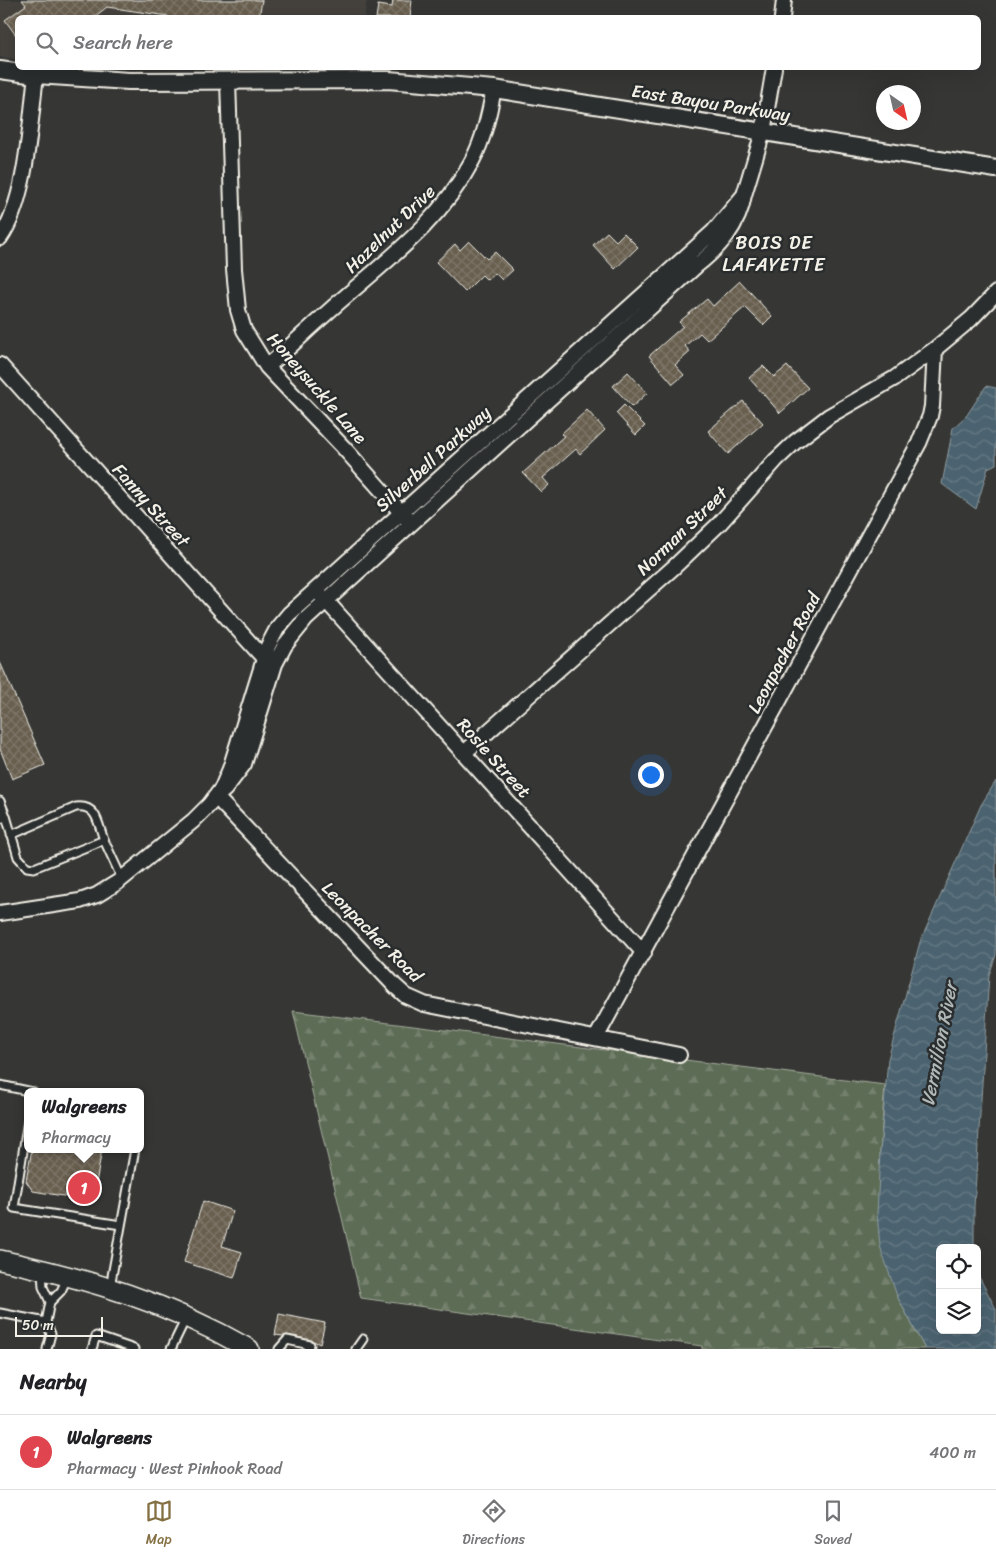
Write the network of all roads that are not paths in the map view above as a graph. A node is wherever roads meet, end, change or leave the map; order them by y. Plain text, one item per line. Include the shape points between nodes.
1 (784, 0) edge
2 (782, 15) edge
3 (0, 70) edge
4 (774, 70) edge
5 (36, 75) junction
6 (228, 80) junction
7 (494, 89) junction
8 (763, 132) junction
9 (996, 169) edge
10 (0, 238) edge
11 (996, 293) edge
12 (935, 349) junction
13 (0, 365) edge
14 (267, 367) junction
15 (406, 518) junction
16 (315, 589) junction
17 (326, 600) junction
18 (264, 659) junction
19 (274, 669) junction
20 (464, 753) junction
21 (216, 796) junction
22 (0, 801) edge
23 (3, 817) edge
24 (11, 835) junction
25 (104, 840) junction
26 (122, 879) junction
27 (0, 913) edge
28 (644, 953) junction
29 (596, 1038) junction
30 (679, 1055) dead end
31 (0, 1085) edge
32 (24, 1090) edge
33 (24, 1145) edge
34 (134, 1153) edge
35 (121, 1225) junction
36 (0, 1260) edge
37 (41, 1269) junction
38 (68, 1275) junction
39 (110, 1287) junction
40 (50, 1302) junction
41 (0, 1313) edge
42 (186, 1316) junction
43 (46, 1322) junction
44 (363, 1339) dead end
45 (47, 1349) edge
46 (92, 1349) edge
47 (134, 1349) edge
48 (171, 1349) edge
49 (249, 1349) edge
50 (280, 1349) edge
51 (308, 1349) edge
52 (356, 1349) edge

1 - 2 street
3 - 5 street, East Bayou Parkway
4 - 8 street, Silverbell Parkway
5 - 6 street, East Bayou Parkway via 129,81
5 - 10 street via 16,208
6 - 7 street, East Bayou Parkway via 388,80
6 - 14 street, Honeysuckle Lane via 236,299 244,330
7 - 8 street, East Bayou Parkway
7 - 14 street, Hazelnut Drive via 478,148 445,205
8 - 9 street, East Bayou Parkway
8 - 15 street, Silverbell Parkway via 744,195 712,232
11 - 12 street
12 - 20 street, Norman Street via 895,378 829,416 795,442 674,567
12 - 28 street, Leonpacher Road via 932,406 919,443
13 - 18 street, Fanny Street
14 - 15 street, Honeysuckle Lane
15 - 16 street, Silverbell Parkway
15 - 17 street, Silverbell Parkway
16 - 17 street, Rosie Street
16 - 18 street, Silverbell Parkway via 278,627
17 - 19 street, Silverbell Parkway via 294,632
17 - 20 street, Rosie Street
18 - 19 street, Fanny Street
18 - 21 street, Silverbell Parkway via 233,761
19 - 21 street, Silverbell Parkway via 247,757 237,774
20 - 28 street, Rosie Street
21 - 26 street, Silverbell Parkway via 192,821
21 - 29 street, Leonpacher Road via 406,996 424,1004
22 - 23 lane
23 - 24 lane
24 - 25 lane via 22,863 34,868
24 - 25 lane via 84,806 93,811
25 - 26 lane
26 - 27 street, Silverbell Parkway via 97,895 80,901
28 - 29 street, Leonpacher Road
29 - 30 street, Leonpacher Road
31 - 32 lane
33 - 35 lane via 14,1208
34 - 35 lane
35 - 39 lane
36 - 37 main road
37 - 38 main road
37 - 40 lane
38 - 39 main road
38 - 40 lane via 61,1291
39 - 42 main road
40 - 43 lane
41 - 43 lane
42 - 48 lane
42 - 49 main road
43 - 45 lane via 51,1334
44 - 52 lane
46 - 47 lane via 96,1336
50 - 51 lane via 287,1340 310,1345

